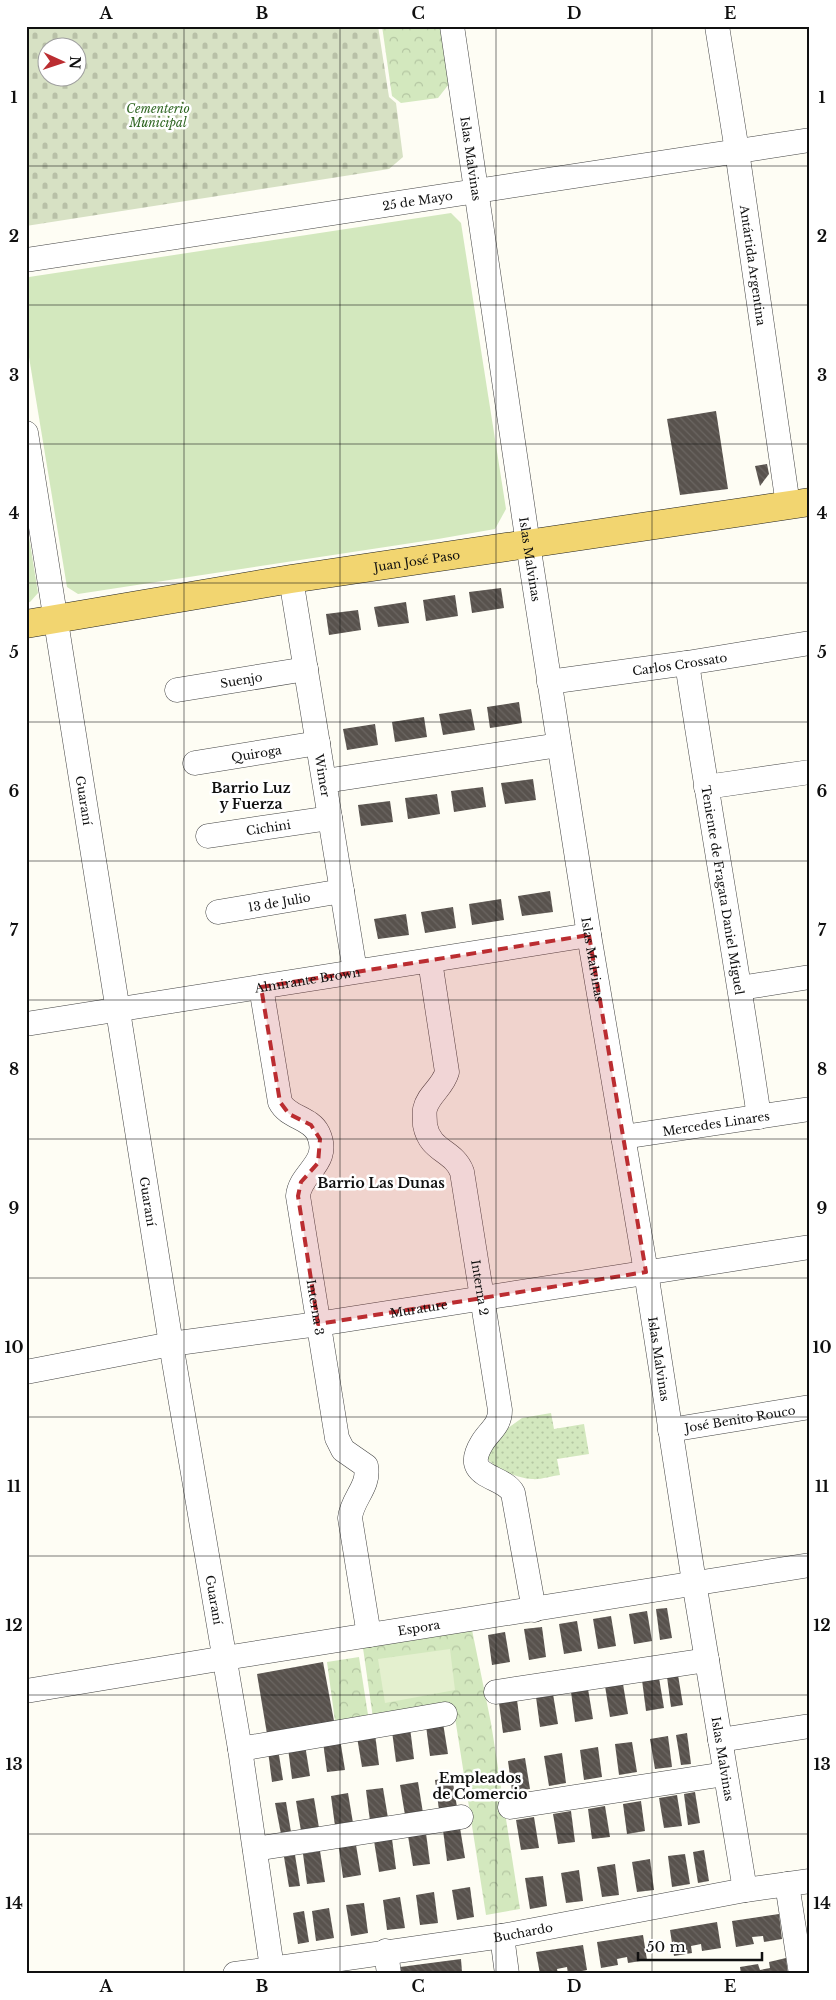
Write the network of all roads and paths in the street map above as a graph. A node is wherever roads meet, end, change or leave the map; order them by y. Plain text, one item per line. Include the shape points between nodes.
1 (452, 26) edge
2 (717, 26) edge
3 (810, 140) edge
4 (737, 151) junction
5 (476, 193) junction
6 (26, 260) edge
7 (26, 433) edge
8 (799, 503) edge
9 (528, 544) junction
10 (291, 579) junction
11 (57, 619) junction
12 (26, 624) edge
13 (810, 643) edge
14 (688, 663) junction
15 (306, 669) junction
16 (549, 682) junction
17 (177, 690) dead end
18 (318, 743) junction
19 (559, 745) junction
20 (195, 763) dead end
21 (810, 772) edge
22 (325, 781) junction
23 (706, 787) junction
24 (330, 818) junction
25 (208, 836) dead end
26 (342, 891) junction
27 (218, 912) dead end
28 (589, 935) junction
29 (430, 961) junction
30 (355, 971) junction
31 (810, 977) edge
32 (261, 987) junction
33 (740, 988) junction
34 (118, 1008) junction
35 (26, 1024) edge
36 (810, 1109) edge
37 (759, 1117) junction
38 (623, 1137) junction
39 (810, 1247) edge
40 (646, 1272) junction
41 (482, 1297) junction
42 (318, 1324) junction
43 (171, 1344) junction
44 (26, 1372) edge
45 (810, 1407) edge
46 (670, 1430) junction
47 (810, 1565) edge
48 (694, 1582) junction
49 (534, 1610) junction
50 (368, 1635) junction
51 (225, 1658) junction
52 (707, 1660) junction
53 (26, 1691) edge
54 (496, 1692) dead end
55 (445, 1714) dead end
56 (810, 1726) edge
57 (720, 1740) junction
58 (240, 1749) junction
59 (725, 1774) junction
60 (510, 1807) dead end
61 (461, 1817) dead end
62 (255, 1849) junction
63 (798, 1882) edge
64 (745, 1890) junction
65 (502, 1936) junction
66 (388, 1962) edge
67 (272, 1968) junction
68 (235, 1974) edge
69 (507, 1974) edge
70 (801, 1974) edge

1 - 5 street, Islas Malvinas
2 - 4 street, Antártida Argentina
3 - 4 street, 25 de Mayo
4 - 5 street, 25 de Mayo
4 - 8 street, Antártida Argentina
5 - 6 street, 25 de Mayo
5 - 9 street, Islas Malvinas
7 - 11 street, Guaraní
8 - 9 main road, Juan José Paso
9 - 10 main road, Juan José Paso
9 - 16 street, Islas Malvinas
10 - 11 main road, Juan José Paso
10 - 15 street, Wimer
11 - 12 main road, Juan José Paso
11 - 34 street, Guaraní
13 - 14 street, Carlos Crossato
14 - 16 street, Carlos Crossato
14 - 23 street, Teniente de Fragata Daniel Miguel
15 - 17 street, Suenjo
15 - 18 street, Wimer
16 - 19 street, Islas Malvinas
18 - 20 street, Quiroga
18 - 22 street, Wimer
19 - 22 street
19 - 28 street, Islas Malvinas
21 - 23 street
22 - 24 street, Wimer
23 - 33 street, Teniente de Fragata Daniel Miguel
24 - 25 street, Cichini
24 - 26 street, Wimer
26 - 27 street, 13 de Julio
26 - 30 street, Wimer
28 - 29 street, Almirante Brown
28 - 38 street, Islas Malvinas
29 - 30 street, Almirante Brown
29 - 41 street, Interna 2 via 447,1072 427,1102 425,1124 428,1137 453,1157 462,1172
30 - 32 street, Almirante Brown
31 - 33 street
32 - 34 street, Almirante Brown
32 - 42 street, Interna 3 via 280,1102 289,1114 311,1125 320,1139 318,1163 301,1182 298,1196
33 - 37 street, Teniente de Fragata Daniel Miguel
34 - 35 street, Almirante Brown
34 - 43 street, Guaraní
36 - 37 street, Mercedes Linares
37 - 38 street, Mercedes Linares
38 - 40 street, Islas Malvinas
39 - 40 street, Murature
40 - 41 street, Murature
40 - 46 street, Islas Malvinas
41 - 42 street, Murature
41 - 49 street, Interna 2 via 500,1418 480,1446 477,1464 488,1477 506,1484 513,1493
42 - 43 street, Murature
42 - 50 street, Interna 3 via 337,1438 343,1450 366,1466 368,1476 351,1509 350,1518
43 - 44 street, Murature
43 - 51 street, Guaraní
45 - 46 street, José Benito Rouco
46 - 48 street, Islas Malvinas
47 - 48 street, Espora
48 - 49 street, Espora
48 - 52 street, Islas Malvinas
49 - 50 street, Espora
50 - 51 street, Espora
51 - 53 street, Espora
51 - 58 street, Guaraní
52 - 54 street
52 - 57 street, Islas Malvinas
55 - 58 street
56 - 57 street
57 - 59 street, Islas Malvinas
58 - 62 street, Guaraní
59 - 60 street
59 - 64 street, Islas Malvinas
61 - 62 street
62 - 67 street, Guaraní
63 - 64 street, Buchardo
63 - 70 street
64 - 65 street, Buchardo
65 - 66 street, Buchardo
65 - 69 street
66 - 67 street, Buchardo
67 - 68 street, Buchardo

